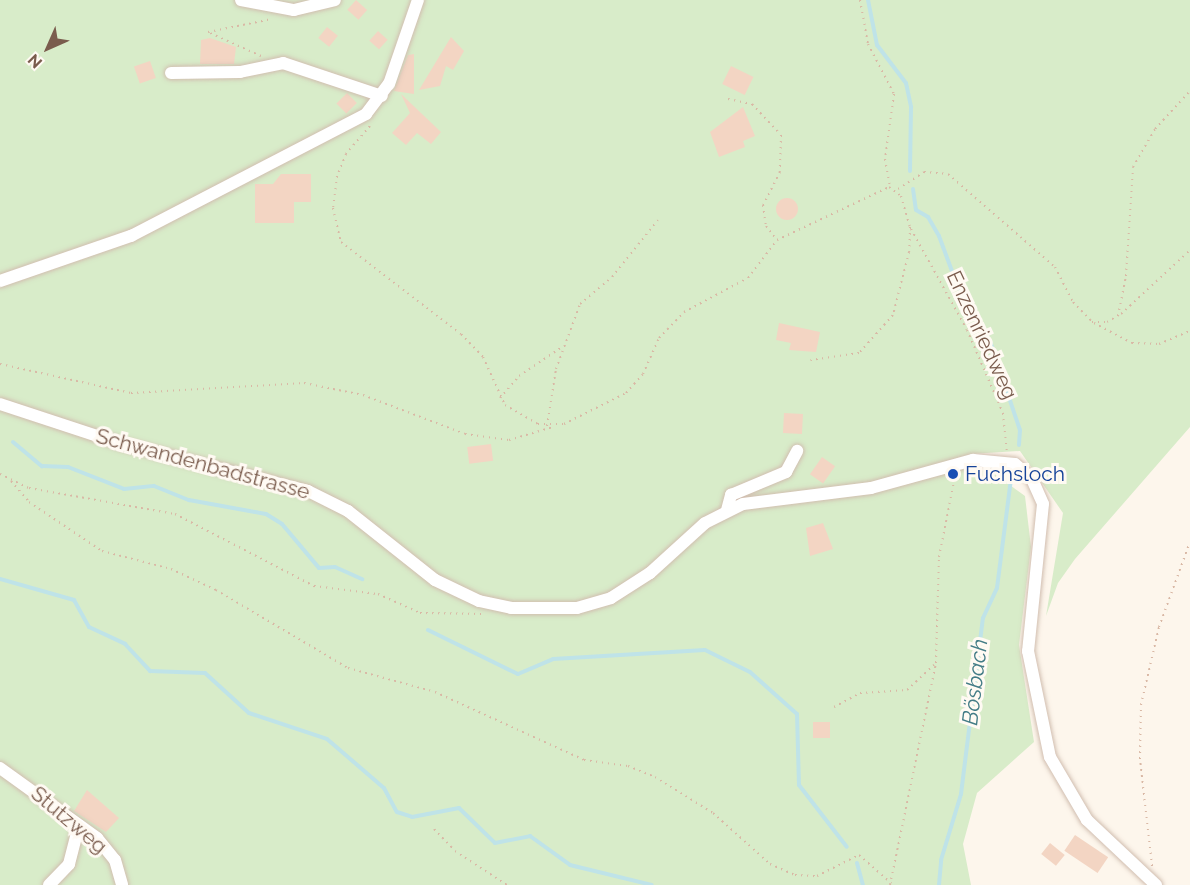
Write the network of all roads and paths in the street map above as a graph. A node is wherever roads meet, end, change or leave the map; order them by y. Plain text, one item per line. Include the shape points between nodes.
1 (241, 0) edge
2 (335, 0) edge
3 (418, 0) edge
4 (860, 0) edge
5 (294, 10) junction
6 (277, 63) junction
7 (171, 73) dead end
8 (1190, 90) edge
9 (382, 96) junction
10 (728, 99) dead end
11 (358, 138) dead end
12 (890, 187) junction
13 (898, 189) junction
14 (658, 220) dead end
15 (910, 227) junction
16 (777, 240) junction
17 (1190, 250) edge
18 (0, 281) edge
19 (1118, 316) junction
20 (1092, 322) junction
21 (1190, 332) edge
22 (562, 347) junction
23 (810, 360) dead end
24 (0, 364) edge
25 (500, 398) junction
26 (0, 404) edge
27 (547, 426) junction
28 (555, 426) junction
29 (797, 451) dead end
30 (1008, 462) junction
31 (957, 465) junction
32 (0, 474) edge
33 (11, 481) junction
34 (726, 510) junction
35 (1190, 542) edge
36 (491, 612) dead end
37 (936, 663) junction
38 (834, 707) dead end
39 (0, 768) edge
40 (79, 825) junction
41 (434, 829) dead end
42 (1154, 883) edge
43 (890, 884) edge
44 (49, 885) edge
45 (122, 885) edge
46 (507, 885) edge

1 - 5 street
2 - 5 street
3 - 9 street
4 - 12 path via 868,44 894,94 885,159
5 - 6 path via 208,32
6 - 7 street via 240,72
6 - 9 street
8 - 19 path via 1155,129 1133,167 1126,276
9 - 18 street via 358,119 131,236
10 - 16 path via 752,104 781,135 780,172 763,205 766,226
11 - 25 path via 336,184 338,235 370,268 461,334 483,357
12 - 13 path
12 - 16 path
13 - 15 path, Enzenriedweg
13 - 20 path via 924,172 948,174 1055,267 1073,302
14 - 22 path via 612,277 580,304
15 - 23 path, Enzenriedweg via 903,288 884,332 859,353
15 - 30 path, Enzenriedweg via 967,330 1003,413
16 - 28 path via 748,278 684,312 659,338 633,387
17 - 19 path
19 - 20 path
20 - 21 path via 1132,343 1159,344
22 - 25 path via 519,376
22 - 27 path
24 - 28 path via 131,393 304,383 363,395 465,434 509,440
25 - 27 path
26 - 34 street, Schwandenbadstrasse via 122,444 309,490 348,511 435,580 497,606 567,609 611,598
27 - 28 path
29 - 34 street via 786,472 731,495
30 - 31 street, Schwandenbadstrasse via 984,459
30 - 42 street via 1027,473 1043,504 1028,651 1050,757 1087,820
31 - 34 street, Schwandenbadstrasse via 871,488 767,500
31 - 37 path via 939,557
32 - 33 path
33 - 36 path via 175,514 314,586 378,594 420,614
33 - 43 path via 29,502 102,551 171,569 348,668 435,692 564,752 655,777 713,813 753,853 795,875 817,876 859,855
35 - 42 path via 1159,627 1141,705 1140,759
37 - 38 path via 907,690 860,693
37 - 43 path
39 - 40 street, Stutzweg
40 - 44 street via 69,864
40 - 45 street, Stutzweg via 109,851
41 - 46 path via 455,851

